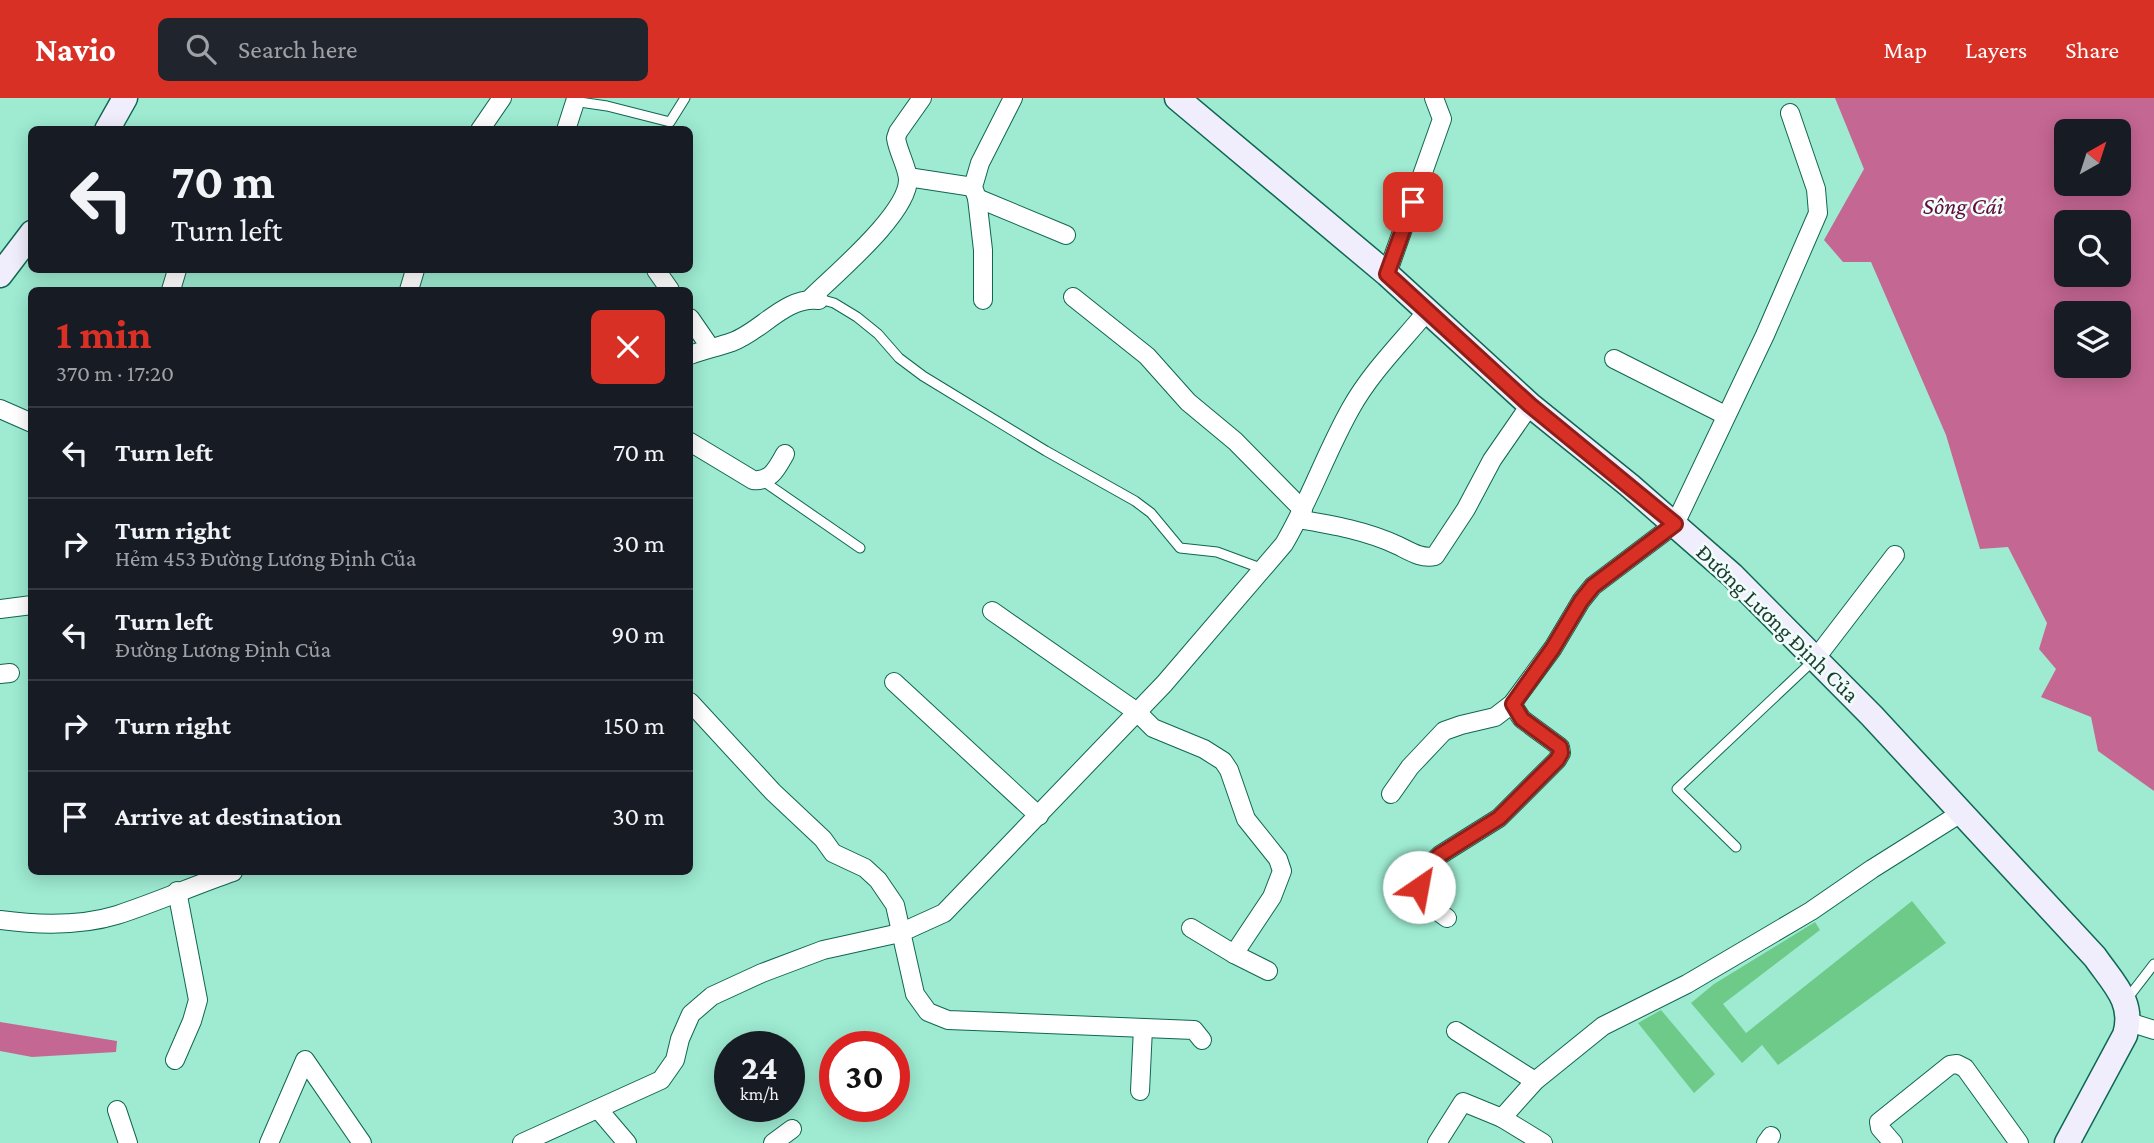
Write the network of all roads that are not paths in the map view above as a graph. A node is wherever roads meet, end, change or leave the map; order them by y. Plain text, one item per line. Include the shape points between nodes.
1 (125, 98) edge
2 (502, 98) edge
3 (685, 98) edge
4 (922, 98) edge
5 (1013, 98) edge
6 (1177, 98) edge
7 (1434, 98) edge
8 (572, 100) edge
9 (1790, 113) dead end
10 (109, 126) edge
11 (483, 126) edge
12 (567, 126) edge
13 (908, 177) junction
14 (975, 192) junction
15 (1066, 235) dead end
16 (28, 238) edge
17 (1387, 274) junction
18 (0, 275) edge
19 (1073, 297) dead end
20 (817, 300) junction
21 (983, 300) dead end
22 (1428, 310) junction
23 (693, 322) edge
24 (710, 347) junction
25 (693, 354) edge
26 (1614, 359) dead end
27 (1530, 405) junction
28 (0, 409) edge
29 (1725, 415) junction
30 (28, 421) edge
31 (693, 444) edge
32 (785, 454) dead end
33 (763, 481) junction
34 (1301, 514) junction
35 (1675, 524) junction
36 (860, 548) dead end
37 (1895, 555) dead end
38 (1263, 569) junction
39 (28, 606) edge
40 (0, 609) edge
41 (992, 611) dead end
42 (1816, 658) junction
43 (894, 682) dead end
44 (1513, 704) junction
45 (693, 705) edge
46 (1137, 712) junction
47 (1391, 794) dead end
48 (1961, 813) junction
49 (1039, 816) junction
50 (1736, 847) dead end
51 (224, 875) edge
52 (177, 891) junction
53 (1447, 918) dead end
54 (0, 920) edge
55 (1191, 928) dead end
56 (900, 933) junction
57 (1234, 954) junction
58 (2154, 964) edge
59 (1268, 971) dead end
60 (2127, 1012) junction
61 (1143, 1028) junction
62 (2154, 1030) edge
63 (1456, 1031) dead end
64 (1202, 1040) dead end
65 (176, 1060) dead end
66 (1535, 1081) junction
67 (1140, 1091) dead end
68 (117, 1110) dead end
69 (598, 1110) junction
70 (1502, 1118) junction
71 (792, 1129) dead end
72 (617, 1138) edge
73 (540, 1139) edge
74 (128, 1143) edge
75 (269, 1143) edge
76 (362, 1143) edge
77 (522, 1143) edge
78 (773, 1143) edge
79 (1437, 1143) edge
80 (1543, 1143) edge
81 (1893, 1143) edge
82 (2019, 1143) edge
83 (2067, 1143) edge

1 - 10 street
2 - 11 street
3 - 8 lane via 670,122
4 - 13 street via 896,138
5 - 14 street via 980,163
6 - 17 street, Đường Lương Định Của
7 - 17 street via 1442,119
8 - 12 street
9 - 29 street via 1816,189 1818,213
13 - 14 street
13 - 20 street via 886,224
14 - 15 street
14 - 21 street via 983,250
16 - 18 street
17 - 22 street, Đường Lương Định Của
19 - 34 street via 1147,356 1188,402 1234,440
20 - 24 street via 772,316 731,342
20 - 38 lane via 834,303 857,317 923,376 1135,500 1180,548 1217,552
22 - 27 street, Đường Lương Định Của
22 - 34 street via 1374,372 1352,406
23 - 24 street
24 - 25 street
26 - 29 street
27 - 34 street via 1435,556 1428,558 1386,539
27 - 35 street, Đường Lương Định Của
28 - 30 street
29 - 35 street
31 - 33 street via 753,481
32 - 33 street
33 - 36 lane
34 - 38 street
35 - 42 street, Đường Lương Định Của
35 - 44 street via 1593,586
37 - 42 street
38 - 46 street
39 - 40 street
41 - 46 street
42 - 48 street, Đường Lương Định Của
42 - 50 lane via 1676,789
43 - 49 street
44 - 47 street via 1495,717 1444,731
44 - 53 street via 1522,719 1560,747 1561,753 1499,818 1440,855 1419,876 1427,901
45 - 56 street via 833,853 865,868 878,880 895,905
46 - 49 street
46 - 57 street via 1153,728 1223,761 1246,819 1278,859 1282,871 1276,889
48 - 60 street, Đường Lương Định Của via 2095,957
48 - 66 street via 1811,911 1687,984 1603,1026
49 - 56 street via 944,913
51 - 52 street
52 - 54 street via 93,920 33,925
52 - 65 street via 198,1000
55 - 57 street
56 - 61 street via 915,994 928,1012 948,1020
56 - 69 street via 823,950 712,996 691,1014 675,1060 662,1080
57 - 59 street
58 - 60 lane
60 - 62 street
60 - 83 street via 2125,1035
61 - 64 street via 1195,1030
61 - 67 street
63 - 66 street
66 - 70 street
68 - 74 street
69 - 72 street
69 - 73 street
70 - 79 street via 1463,1102
70 - 80 street
71 - 78 street
73 - 77 street
75 - 76 street via 305,1060
81 - 82 street via 1879,1122 1957,1064 1965,1068

